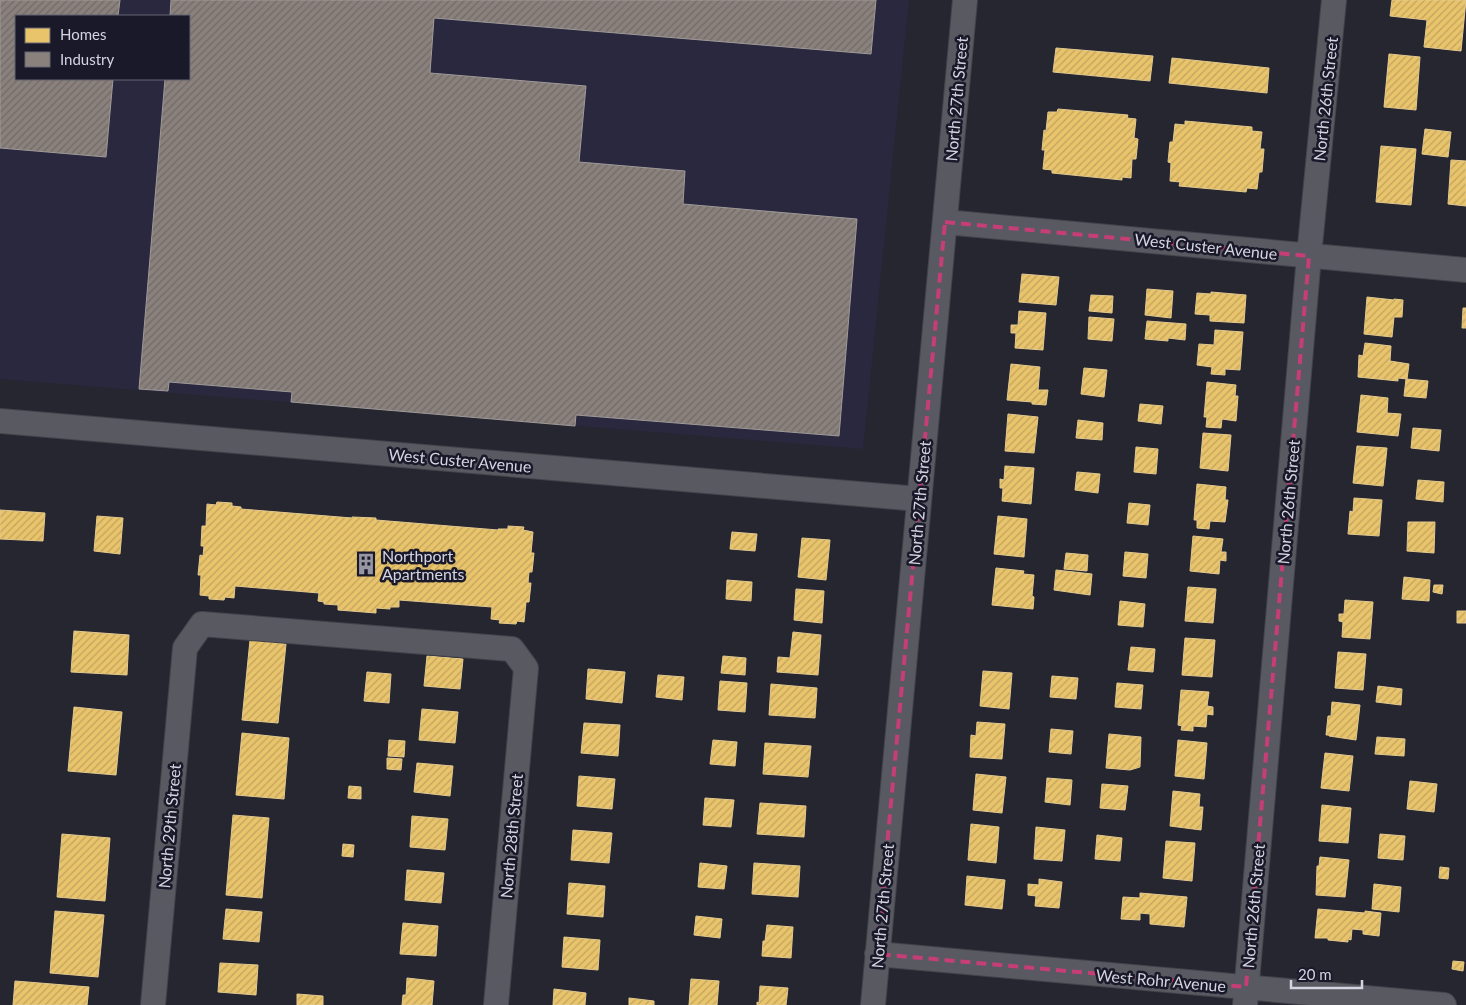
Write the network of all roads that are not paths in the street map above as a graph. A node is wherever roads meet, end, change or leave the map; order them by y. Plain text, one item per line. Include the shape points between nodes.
1 (965, 0) edge
2 (1334, 0) edge
3 (945, 222) junction
4 (1309, 256) junction
5 (1466, 270) edge
6 (0, 421) edge
7 (919, 499) junction
8 (526, 668) joint
9 (877, 954) junction
10 (1245, 996) edge
11 (153, 1005) edge
12 (496, 1005) edge
13 (873, 1005) edge
14 (1444, 1005) edge

1 - 3 street, North 27th Street
2 - 4 street, North 26th Street
3 - 4 street, West Custer Avenue
3 - 7 street, North 27th Street
4 - 5 street, West Custer Avenue
4 - 10 street, North 26th Street
6 - 7 street, West Custer Avenue
7 - 9 street, North 27th Street
8 - 11 street, North 29th Street via 512,649 202,624 185,648
8 - 12 street, North 28th Street
9 - 10 street, West Rohr Avenue
9 - 13 street, North 27th Street
10 - 14 street, West Rohr Avenue

